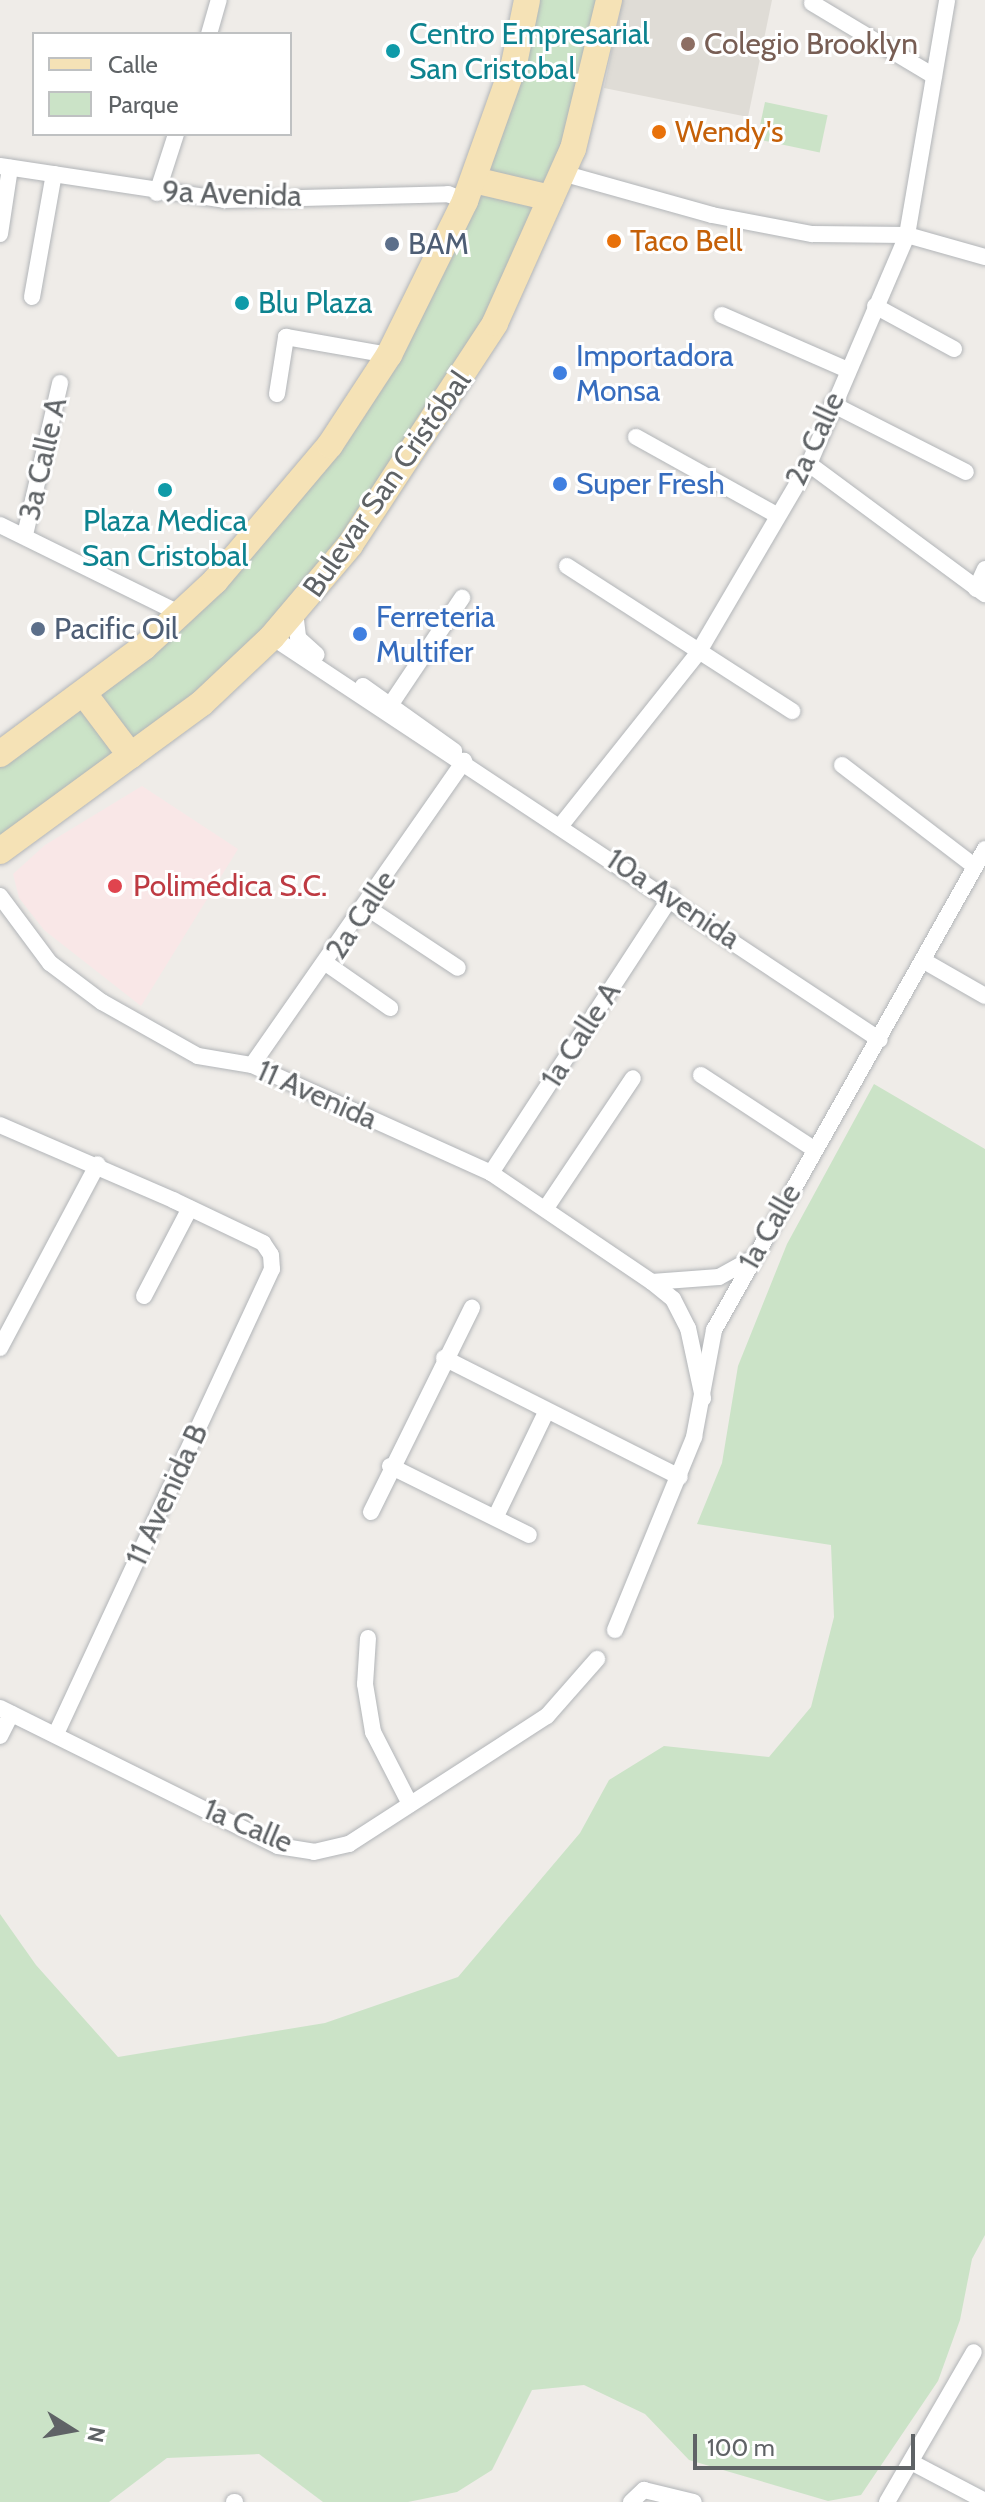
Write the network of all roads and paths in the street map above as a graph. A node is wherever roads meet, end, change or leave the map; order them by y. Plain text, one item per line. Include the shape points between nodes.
1 (219, 0) edge
2 (527, 0) edge
3 (609, 0) edge
4 (947, 0) edge
5 (812, 3) dead end
6 (210, 32) edge
7 (934, 76) junction
8 (175, 136) edge
9 (5, 167) edge
10 (562, 173) junction
11 (54, 174) junction
12 (469, 190) junction
13 (157, 193) junction
14 (551, 198) junction
15 (0, 234) edge
16 (907, 235) junction
17 (984, 255) edge
18 (32, 297) dead end
19 (875, 306) junction
20 (722, 315) dead end
21 (954, 349) dead end
22 (389, 355) junction
23 (848, 370) junction
24 (60, 383) dead end
25 (277, 394) dead end
26 (832, 404) junction
27 (636, 437) dead end
28 (809, 464) junction
29 (966, 472) dead end
30 (777, 515) junction
31 (0, 525) edge
32 (25, 535) junction
33 (567, 566) dead end
34 (985, 569) edge
35 (981, 591) edge
36 (462, 598) dead end
37 (295, 612) junction
38 (181, 614) junction
39 (272, 637) junction
40 (698, 653) junction
41 (85, 695) junction
42 (391, 704) junction
43 (792, 711) dead end
44 (0, 754) edge
45 (131, 756) junction
46 (464, 761) junction
47 (842, 765) dead end
48 (562, 824) junction
49 (985, 849) edge
50 (0, 851) edge
51 (974, 866) junction
52 (0, 896) edge
53 (671, 897) junction
54 (366, 907) junction
55 (924, 961) junction
56 (327, 964) junction
57 (458, 968) dead end
58 (983, 991) edge
59 (390, 1008) dead end
60 (880, 1040) junction
61 (252, 1065) junction
62 (701, 1075) dead end
63 (633, 1078) dead end
64 (0, 1125) edge
65 (815, 1150) junction
66 (98, 1164) junction
67 (491, 1173) junction
68 (190, 1208) junction
69 (546, 1208) junction
70 (748, 1261) junction
71 (652, 1282) junction
72 (144, 1296) dead end
73 (472, 1308) dead end
74 (0, 1348) edge
75 (444, 1358) junction
76 (703, 1398) junction
77 (546, 1412) junction
78 (390, 1466) junction
79 (680, 1477) junction
80 (371, 1512) dead end
81 (497, 1514) junction
82 (529, 1535) dead end
83 (615, 1630) dead end
84 (368, 1638) dead end
85 (597, 1659) dead end
86 (6, 1711) edge
87 (56, 1734) junction
88 (0, 1736) edge
89 (410, 1804) junction
90 (974, 2352) dead end
91 (911, 2462) junction
92 (634, 2499) edge
93 (985, 2501) edge
94 (694, 2502) edge
95 (887, 2502) edge

1 - 6 street
2 - 12 main road via 517,53
3 - 10 main road, Bulevar San Cristóbal via 592,82
4 - 7 street, 2a Calle
5 - 7 street
7 - 16 street, 2a Calle
8 - 13 street
9 - 11 street, 9a Avenida
9 - 15 street
10 - 14 main road, Bulevar San Cristóbal
10 - 16 street via 680,208 812,234
11 - 13 street, 9a Avenida
11 - 18 street
12 - 13 street, 9a Avenida via 224,200
12 - 14 main road
12 - 22 main road
14 - 37 main road, Bulevar San Cristóbal via 465,375 350,545
16 - 17 street
16 - 19 street, 2a Calle
19 - 21 street
19 - 23 street, 2a Calle
20 - 23 street
22 - 25 street via 286,337
22 - 38 main road via 273,516
23 - 26 street, 2a Calle
24 - 32 street, 3a Calle A
26 - 28 street, 2a Calle
26 - 29 street
27 - 30 street
28 - 30 street, 2a Calle
28 - 35 street
30 - 40 street, 2a Calle
31 - 32 street
32 - 38 street
33 - 40 street
34 - 35 street
36 - 42 street
37 - 39 main road, Bulevar San Cristóbal
37 - 42 street, 10a Avenida via 302,646
38 - 41 main road
39 - 45 main road, Bulevar San Cristóbal
39 - 46 street, 10a Avenida via 429,744
40 - 43 street
40 - 48 street, 2a Calle
41 - 44 main road
41 - 45 main road
42 - 46 street, 10a Avenida
45 - 50 main road, Bulevar San Cristóbal
46 - 48 street, 10a Avenida
46 - 54 street, 2a Calle
47 - 51 street
48 - 53 street, 10a Avenida
49 - 51 street, 1a Calle
51 - 55 street, 1a Calle
52 - 61 street, 11 Avenida via 50,963 102,1002 198,1056
53 - 60 street, 10a Avenida
53 - 67 street, 1a Calle A
54 - 56 street, 2a Calle
54 - 57 street
55 - 58 street
55 - 60 street, 1a Calle
56 - 59 street
56 - 61 street, 2a Calle
60 - 65 street, 1a Calle
61 - 67 street, 11 Avenida
62 - 65 street
63 - 69 street
64 - 66 street
65 - 70 street, 1a Calle
66 - 68 street
66 - 74 street
67 - 69 street, 11 Avenida
68 - 72 street
68 - 87 street, 11 Avenida B via 263,1243 272,1269
69 - 71 street, 11 Avenida
70 - 71 street via 719,1277
70 - 76 street, 1a Calle via 714,1330
71 - 76 street, 11 Avenida via 673,1299 688,1328
73 - 75 street
75 - 77 street
75 - 78 street
76 - 79 street, 1a Calle
77 - 79 street
77 - 81 street
78 - 80 street
78 - 81 street
79 - 83 street, 1a Calle
81 - 82 street
84 - 89 street via 365,1684 373,1732
85 - 89 street, 1a Calle via 547,1716
86 - 87 street, 1a Calle
86 - 88 street
87 - 89 street, 1a Calle via 278,1846 302,1850 349,1844
90 - 91 street
91 - 93 street
91 - 95 street
92 - 94 street via 644,2490

